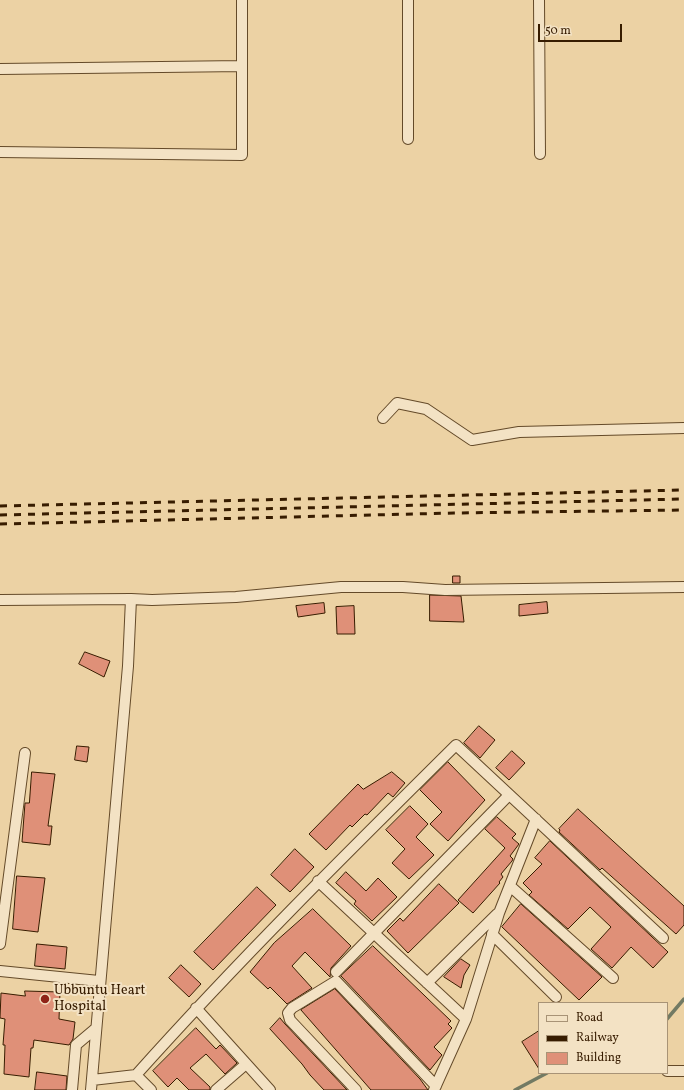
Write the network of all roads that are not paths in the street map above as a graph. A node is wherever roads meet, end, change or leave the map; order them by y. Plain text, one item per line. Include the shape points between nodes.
1 (242, 0) edge
2 (408, 0) edge
3 (539, 0) edge
4 (242, 66) junction
5 (0, 69) edge
6 (408, 139) dead end
7 (0, 152) edge
8 (540, 154) dead end
9 (383, 418) dead end
10 (684, 428) edge
11 (684, 587) edge
12 (131, 599) junction
13 (0, 600) edge
14 (25, 753) dead end
15 (509, 795) junction
16 (536, 819) junction
17 (318, 881) junction
18 (510, 886) junction
19 (499, 913) junction
20 (1, 919) edge
21 (374, 933) junction
22 (492, 934) junction
23 (663, 938) dead end
24 (0, 944) edge
25 (0, 971) edge
26 (336, 972) dead end
27 (613, 978) dead end
28 (99, 981) junction
29 (427, 982) junction
30 (556, 997) dead end
31 (196, 1008) junction
32 (466, 1019) junction
33 (95, 1029) junction
34 (246, 1064) junction
35 (668, 1071) edge
36 (684, 1071) edge
37 (136, 1075) junction
38 (91, 1085) edge
39 (435, 1088) edge
40 (72, 1090) edge
41 (151, 1090) edge
42 (216, 1090) edge
43 (270, 1090) edge
44 (356, 1090) edge

1 - 4 street
2 - 6 street
3 - 8 street
4 - 5 street
4 - 7 street via 242,154
9 - 10 street via 397,403 426,409 472,440 519,432
11 - 12 street via 445,590 403,586 341,587 236,597
12 - 13 street
12 - 28 street via 128,666
14 - 20 street
15 - 16 street
15 - 17 street via 456,745
15 - 21 street
16 - 18 street
16 - 23 street
17 - 21 street
17 - 31 street
18 - 19 street
18 - 27 street
19 - 22 street
19 - 29 street
20 - 24 street
21 - 26 street
21 - 29 street
22 - 30 street
22 - 32 street
25 - 28 street
28 - 33 street
29 - 32 street
31 - 34 street
31 - 37 street
32 - 39 street
33 - 38 street
33 - 40 street via 76,1045
34 - 42 street
34 - 43 street
35 - 36 street
37 - 38 street
37 - 41 street
39 - 44 street via 336,981 288,1013 290,1020

